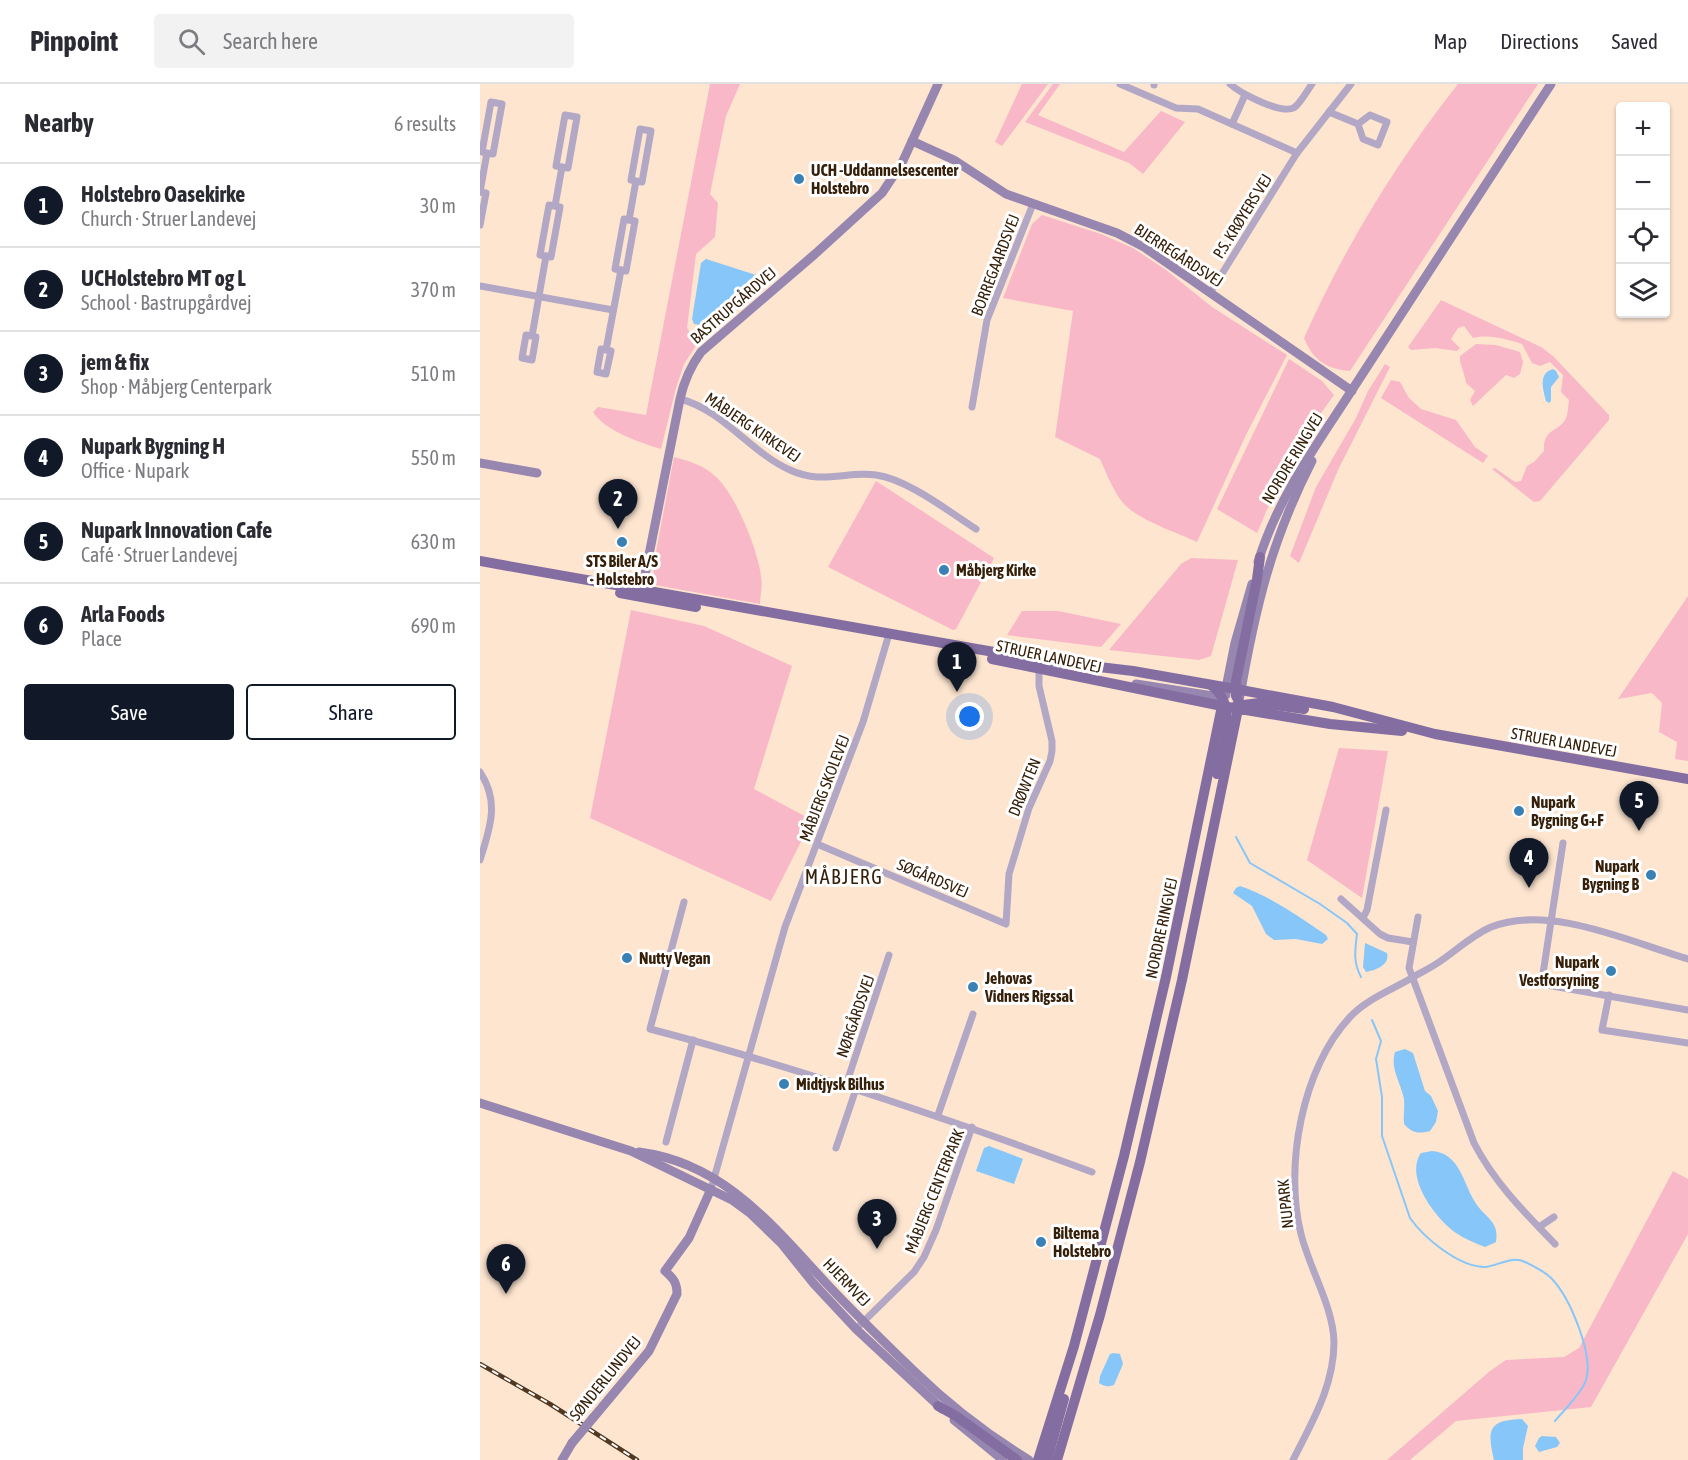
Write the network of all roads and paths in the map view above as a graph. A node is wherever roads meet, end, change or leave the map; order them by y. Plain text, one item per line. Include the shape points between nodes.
1 (938, 84) edge
2 (1120, 84) edge
3 (1230, 84) edge
4 (1312, 84) edge
5 (1352, 84) edge
6 (1551, 84) edge
7 (1245, 95) junction
8 (1329, 112) junction
9 (1232, 124) junction
10 (1358, 124) junction
11 (912, 141) junction
12 (487, 153) junction
13 (1297, 153) junction
14 (562, 167) junction
15 (636, 181) junction
16 (480, 192) edge
17 (1032, 204) junction
18 (555, 206) junction
19 (630, 220) junction
20 (480, 225) edge
21 (546, 256) junction
22 (621, 270) junction
23 (480, 286) edge
24 (1210, 293) junction
25 (539, 297) junction
26 (613, 310) junction
27 (532, 336) dead end
28 (606, 350) dead end
29 (1352, 391) junction
30 (680, 399) junction
31 (972, 406) dead end
32 (1336, 414) junction
33 (480, 463) edge
34 (537, 473) dead end
35 (976, 529) dead end
36 (1260, 557) joint
37 (480, 561) edge
38 (480, 568) edge
39 (641, 593) junction
40 (889, 637) junction
41 (1040, 664) junction
42 (1232, 701) junction
43 (1435, 734) junction
44 (480, 772) edge
45 (1688, 779) edge
46 (1386, 810) dead end
47 (1563, 843) dead end
48 (817, 844) junction
49 (480, 860) edge
50 (1341, 899) dead end
51 (684, 902) dead end
52 (1418, 917) dead end
53 (1363, 918) junction
54 (1550, 920) junction
55 (1006, 924) joint
56 (1413, 942) junction
57 (889, 955) dead end
58 (1688, 959) edge
59 (1412, 978) junction
60 (1609, 995) junction
61 (1688, 1010) edge
62 (972, 1014) dead end
63 (693, 1040) junction
64 (1688, 1043) edge
65 (748, 1055) junction
66 (846, 1085) junction
67 (856, 1089) junction
68 (480, 1103) edge
69 (938, 1115) junction
70 (972, 1127) junction
71 (666, 1142) dead end
72 (836, 1148) dead end
73 (631, 1150) junction
74 (1092, 1172) dead end
75 (715, 1178) junction
76 (711, 1188) junction
77 (1554, 1217) dead end
78 (1539, 1227) junction
79 (1555, 1244) dead end
80 (864, 1321) junction
81 (856, 1329) junction
82 (1074, 1346) junction
83 (938, 1406) junction
84 (1057, 1458) edge
85 (562, 1460) edge
86 (1003, 1460) edge
87 (1017, 1460) edge
88 (1029, 1460) edge
89 (1038, 1460) edge
90 (1047, 1460) edge
91 (1293, 1460) edge

1 - 11 street, BASTRUPGÅRDVEJ
2 - 9 street via 1176,108 1198,109
3 - 7 street
4 - 7 street via 1294,108 1284,110
5 - 8 street, P.S. KRØYERS VEJ
6 - 29 street, NORDRE RINGVEJ
7 - 9 street
8 - 10 street
8 - 13 street, P.S. KRØYERS VEJ
9 - 13 street
10 - 10 street via 1363,139 1378,145 1387,122 1370,115
11 - 17 street, BJERREGÅRDSVEJ via 954,160 995,189
11 - 30 street, BASTRUPGÅRDVEJ via 882,193 701,352 685,378
12 - 12 street via 493,154 502,104 491,102 482,152
12 - 16 street
13 - 24 street, P.S. KRØYERS VEJ
14 - 14 street via 568,168 577,117 565,115 556,166
14 - 18 street
15 - 15 street via 642,182 651,131 640,129 631,180
15 - 19 street
16 - 20 street via 486,193
17 - 24 street, BJERREGÅRDSVEJ via 1117,233
17 - 31 street, BORREGAARDSVEJ via 987,320
18 - 21 street via 560,207 553,247 551,257
18 - 21 street via 549,205 540,255
19 - 22 street via 635,221 626,271
19 - 22 street via 624,219 615,269
21 - 25 street
22 - 26 street
23 - 25 street
24 - 29 street, BJERREGÅRDSVEJ
25 - 26 street
25 - 27 street
26 - 28 street
29 - 32 street, NORDRE RINGVEJ
30 - 35 street, MÅBJERG KIRKEVEJ via 705,408 790,470 809,477 890,477
30 - 39 street, BASTRUPGÅRDVEJ
32 - 36 street, NORDRE RINGVEJ via 1288,491
32 - 42 street, NORDRE RINGVEJ via 1274,547 1258,601 1244,675
33 - 34 street
36 - 42 main road
37 - 39 main road, STRUER LANDEVEJ
38 - 39 main road, STRUER LANDEVEJ
39 - 40 main road, STRUER LANDEVEJ
40 - 41 main road, STRUER LANDEVEJ
40 - 48 street, MÅBJERG SKOLEVEJ via 863,722
41 - 42 main road, STRUER LANDEVEJ via 1098,681
41 - 42 main road, STRUER LANDEVEJ via 1133,671 1211,685
41 - 55 street, DRØWTEN via 1052,752 1029,808 1009,874
42 - 43 main road, STRUER LANDEVEJ via 1330,724
42 - 43 main road, STRUER LANDEVEJ via 1355,713
42 - 82 main road, NORDRE RINGVEJ via 1218,726 1156,1022
42 - 84 main road, NORDRE RINGVEJ via 1211,839 1182,980 1100,1315
43 - 45 main road, STRUER LANDEVEJ
44 - 49 street via 491,802 492,823
46 - 53 street via 1368,910
47 - 54 street
48 - 55 street, SØGÅRDSVEJ
48 - 65 street, MÅBJERG SKOLEVEJ via 785,927
50 - 53 street
51 - 63 street via 650,1029
52 - 56 street
53 - 56 street via 1384,936
54 - 58 street, NUPARK via 1604,932
54 - 59 street, NUPARK via 1511,921 1490,928
54 - 60 street via 1542,980 1547,985
56 - 59 street via 1409,968
57 - 66 street, NØRGÅRDSVEJ
59 - 78 street via 1485,1166
59 - 91 street, NUPARK via 1357,1010 1345,1024 1318,1070 1301,1120 1295,1198 1306,1252 1329,1311 1334,1340 1324,1398
60 - 61 street
60 - 64 street via 1602,1030
62 - 69 street
63 - 65 street
63 - 71 street
65 - 66 street
65 - 75 street, MÅBJERG SKOLEVEJ
66 - 67 street
67 - 69 street
67 - 72 street
68 - 73 street, HJERMVEJ
69 - 70 street
70 - 74 street, MÅBJERG CENTERPARK
70 - 80 street, MÅBJERG CENTERPARK via 924,1257
73 - 75 street, HJERMVEJ via 695,1167
73 - 76 street, HJERMVEJ
75 - 76 street, MÅBJERG SKOLEVEJ
75 - 80 street, HJERMVEJ via 776,1228
76 - 81 street, HJERMVEJ via 751,1214 781,1243
76 - 85 street, SØNDERLUNDVEJ, bridge via 689,1238 665,1271 674,1279 677,1294 649,1352
77 - 78 street
78 - 79 street
80 - 81 street, MÅBJERG CENTERPARK
80 - 88 street, HJERMVEJ via 977,1425
81 - 83 street, HJERMVEJ
82 - 89 main road, NORDRE RINGVEJ
82 - 90 main road via 1070,1378
83 - 86 street, HJERMVEJ
83 - 87 main road

